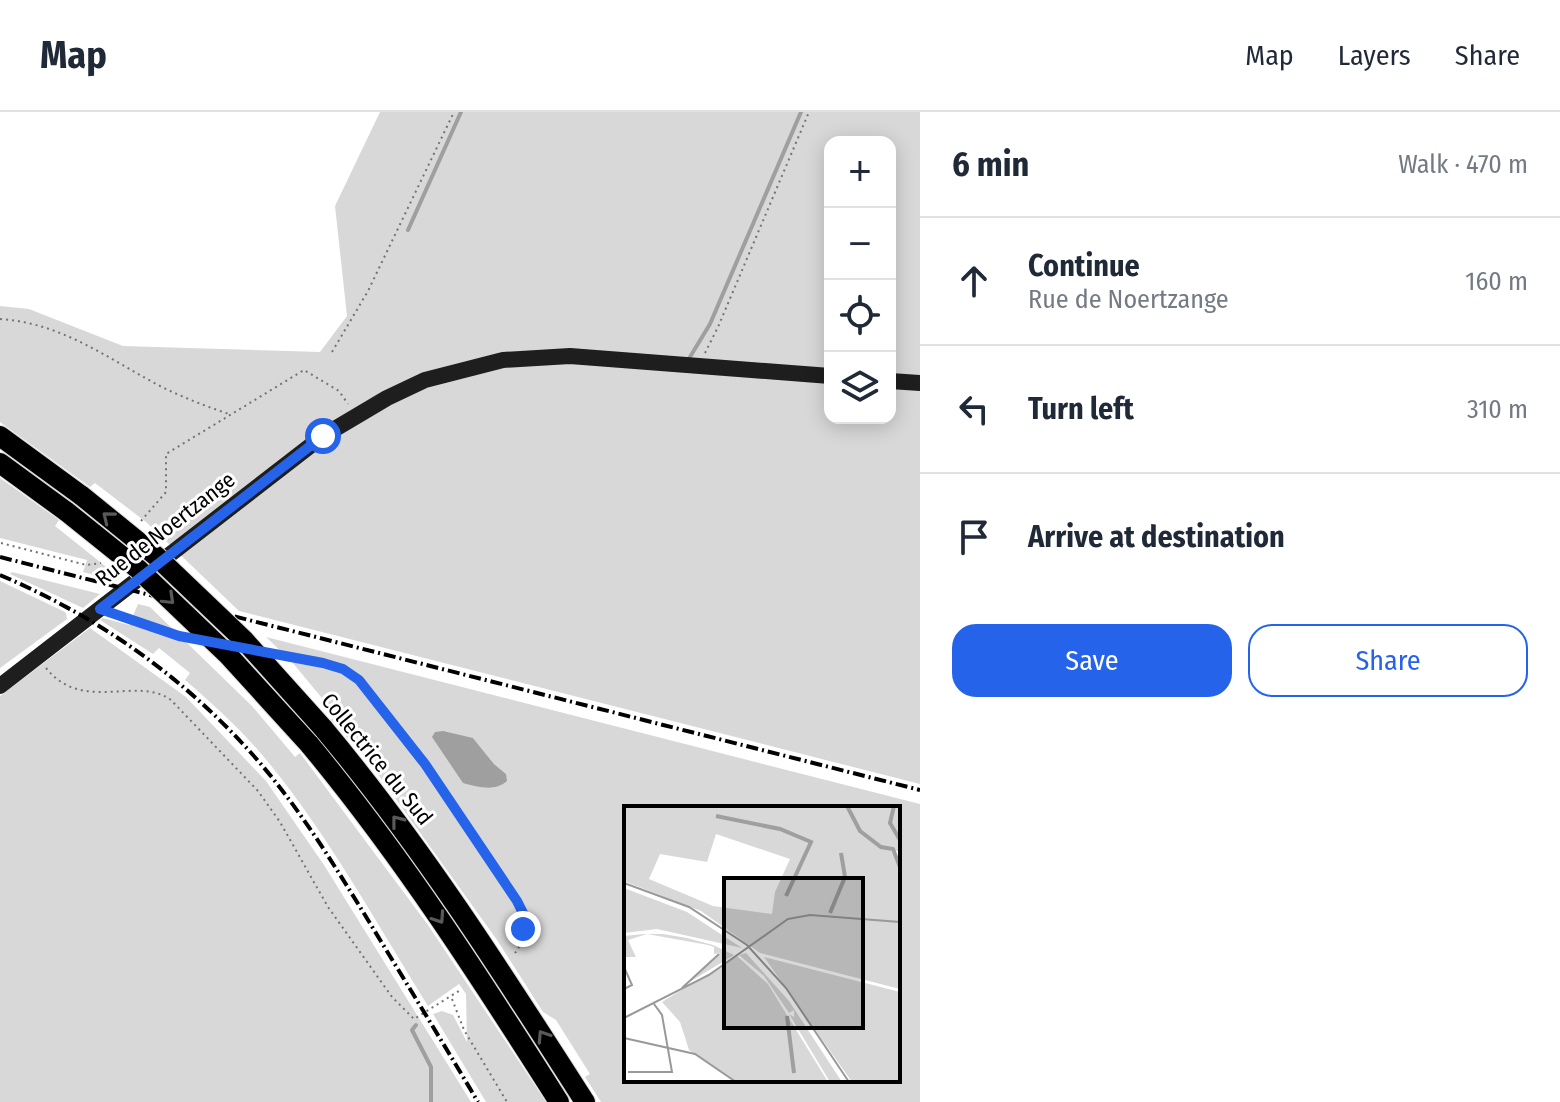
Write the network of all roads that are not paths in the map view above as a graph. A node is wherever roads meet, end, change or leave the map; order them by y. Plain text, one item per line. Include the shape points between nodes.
1 (824, 376) edge
2 (896, 381) edge
3 (920, 383) edge
4 (0, 436) edge
5 (0, 463) edge
6 (0, 686) edge
7 (559, 1102) edge
8 (585, 1102) edge

1 - 6 main road, Rue de Noertzange via 570,356 503,360 425,380 323,436
2 - 3 main road
8 -> 4 highway, Collectrice du Sud, bridge via 411,839 323,728 244,640 156,556
5 -> 7 highway, Collectrice du Sud, bridge via 138,569 228,655 309,744 396,855

